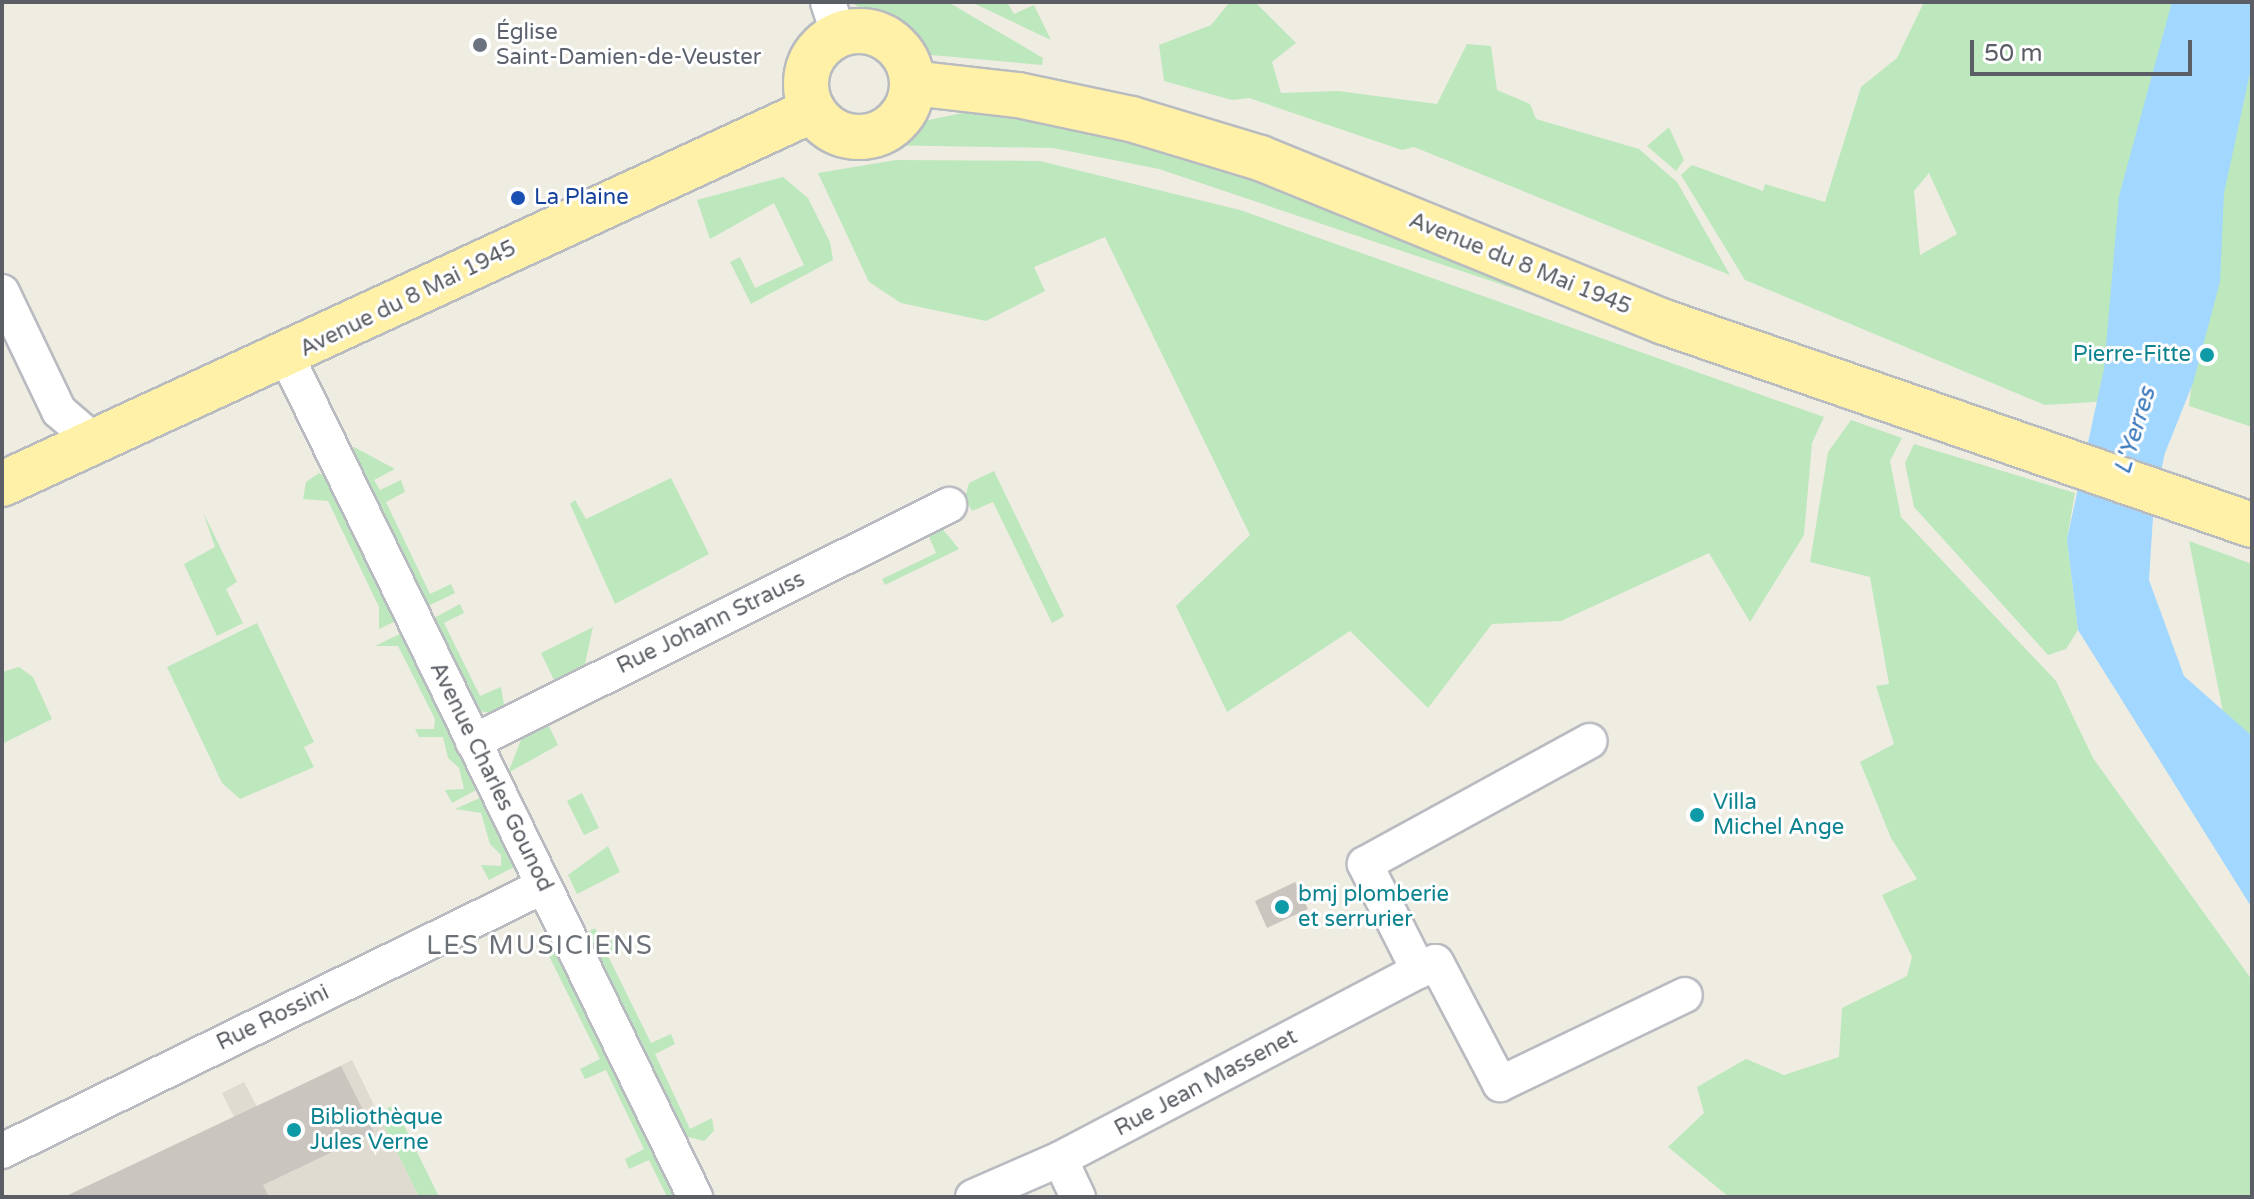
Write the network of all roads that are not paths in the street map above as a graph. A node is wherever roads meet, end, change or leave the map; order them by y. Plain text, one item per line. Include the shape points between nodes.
1 (834, 19) edge
2 (912, 83) junction
3 (813, 110) junction
4 (2, 292) edge
5 (287, 357) junction
6 (94, 441) junction
7 (2, 484) edge
8 (949, 505) dead end
9 (2232, 518) edge
10 (1590, 741) dead end
11 (473, 742) junction
12 (544, 886) junction
13 (1427, 967) junction
14 (1685, 995) dead end
15 (2, 1151) edge
16 (1060, 1159) junction
17 (695, 1197) edge
18 (973, 1197) edge
19 (1078, 1197) edge

1 - 2 main road via 889,40 901,51
1 - 3 main road via 807,76
2 - 3 main road via 902,117 873,136 839,133
2 - 9 main road, Avenue du 8 Mai 1945 via 1018,95 1131,119 1260,158 1664,322
3 - 5 main road, Avenue du 8 Mai 1945
4 - 6 street via 59,411
5 - 6 main road, Avenue du 8 Mai 1945
5 - 11 street, Avenue Charles Gounod
6 - 7 main road, Avenue du 8 Mai 1945
8 - 11 street, Rue Johann Strauss
10 - 13 street via 1365,864
11 - 12 street, Avenue Charles Gounod
12 - 15 street, Rue Rossini
12 - 17 street, Avenue Charles Gounod
13 - 14 street via 1500,1084
13 - 16 street, Rue Jean Massenet
16 - 18 street, Rue Jean Massenet
16 - 19 street

